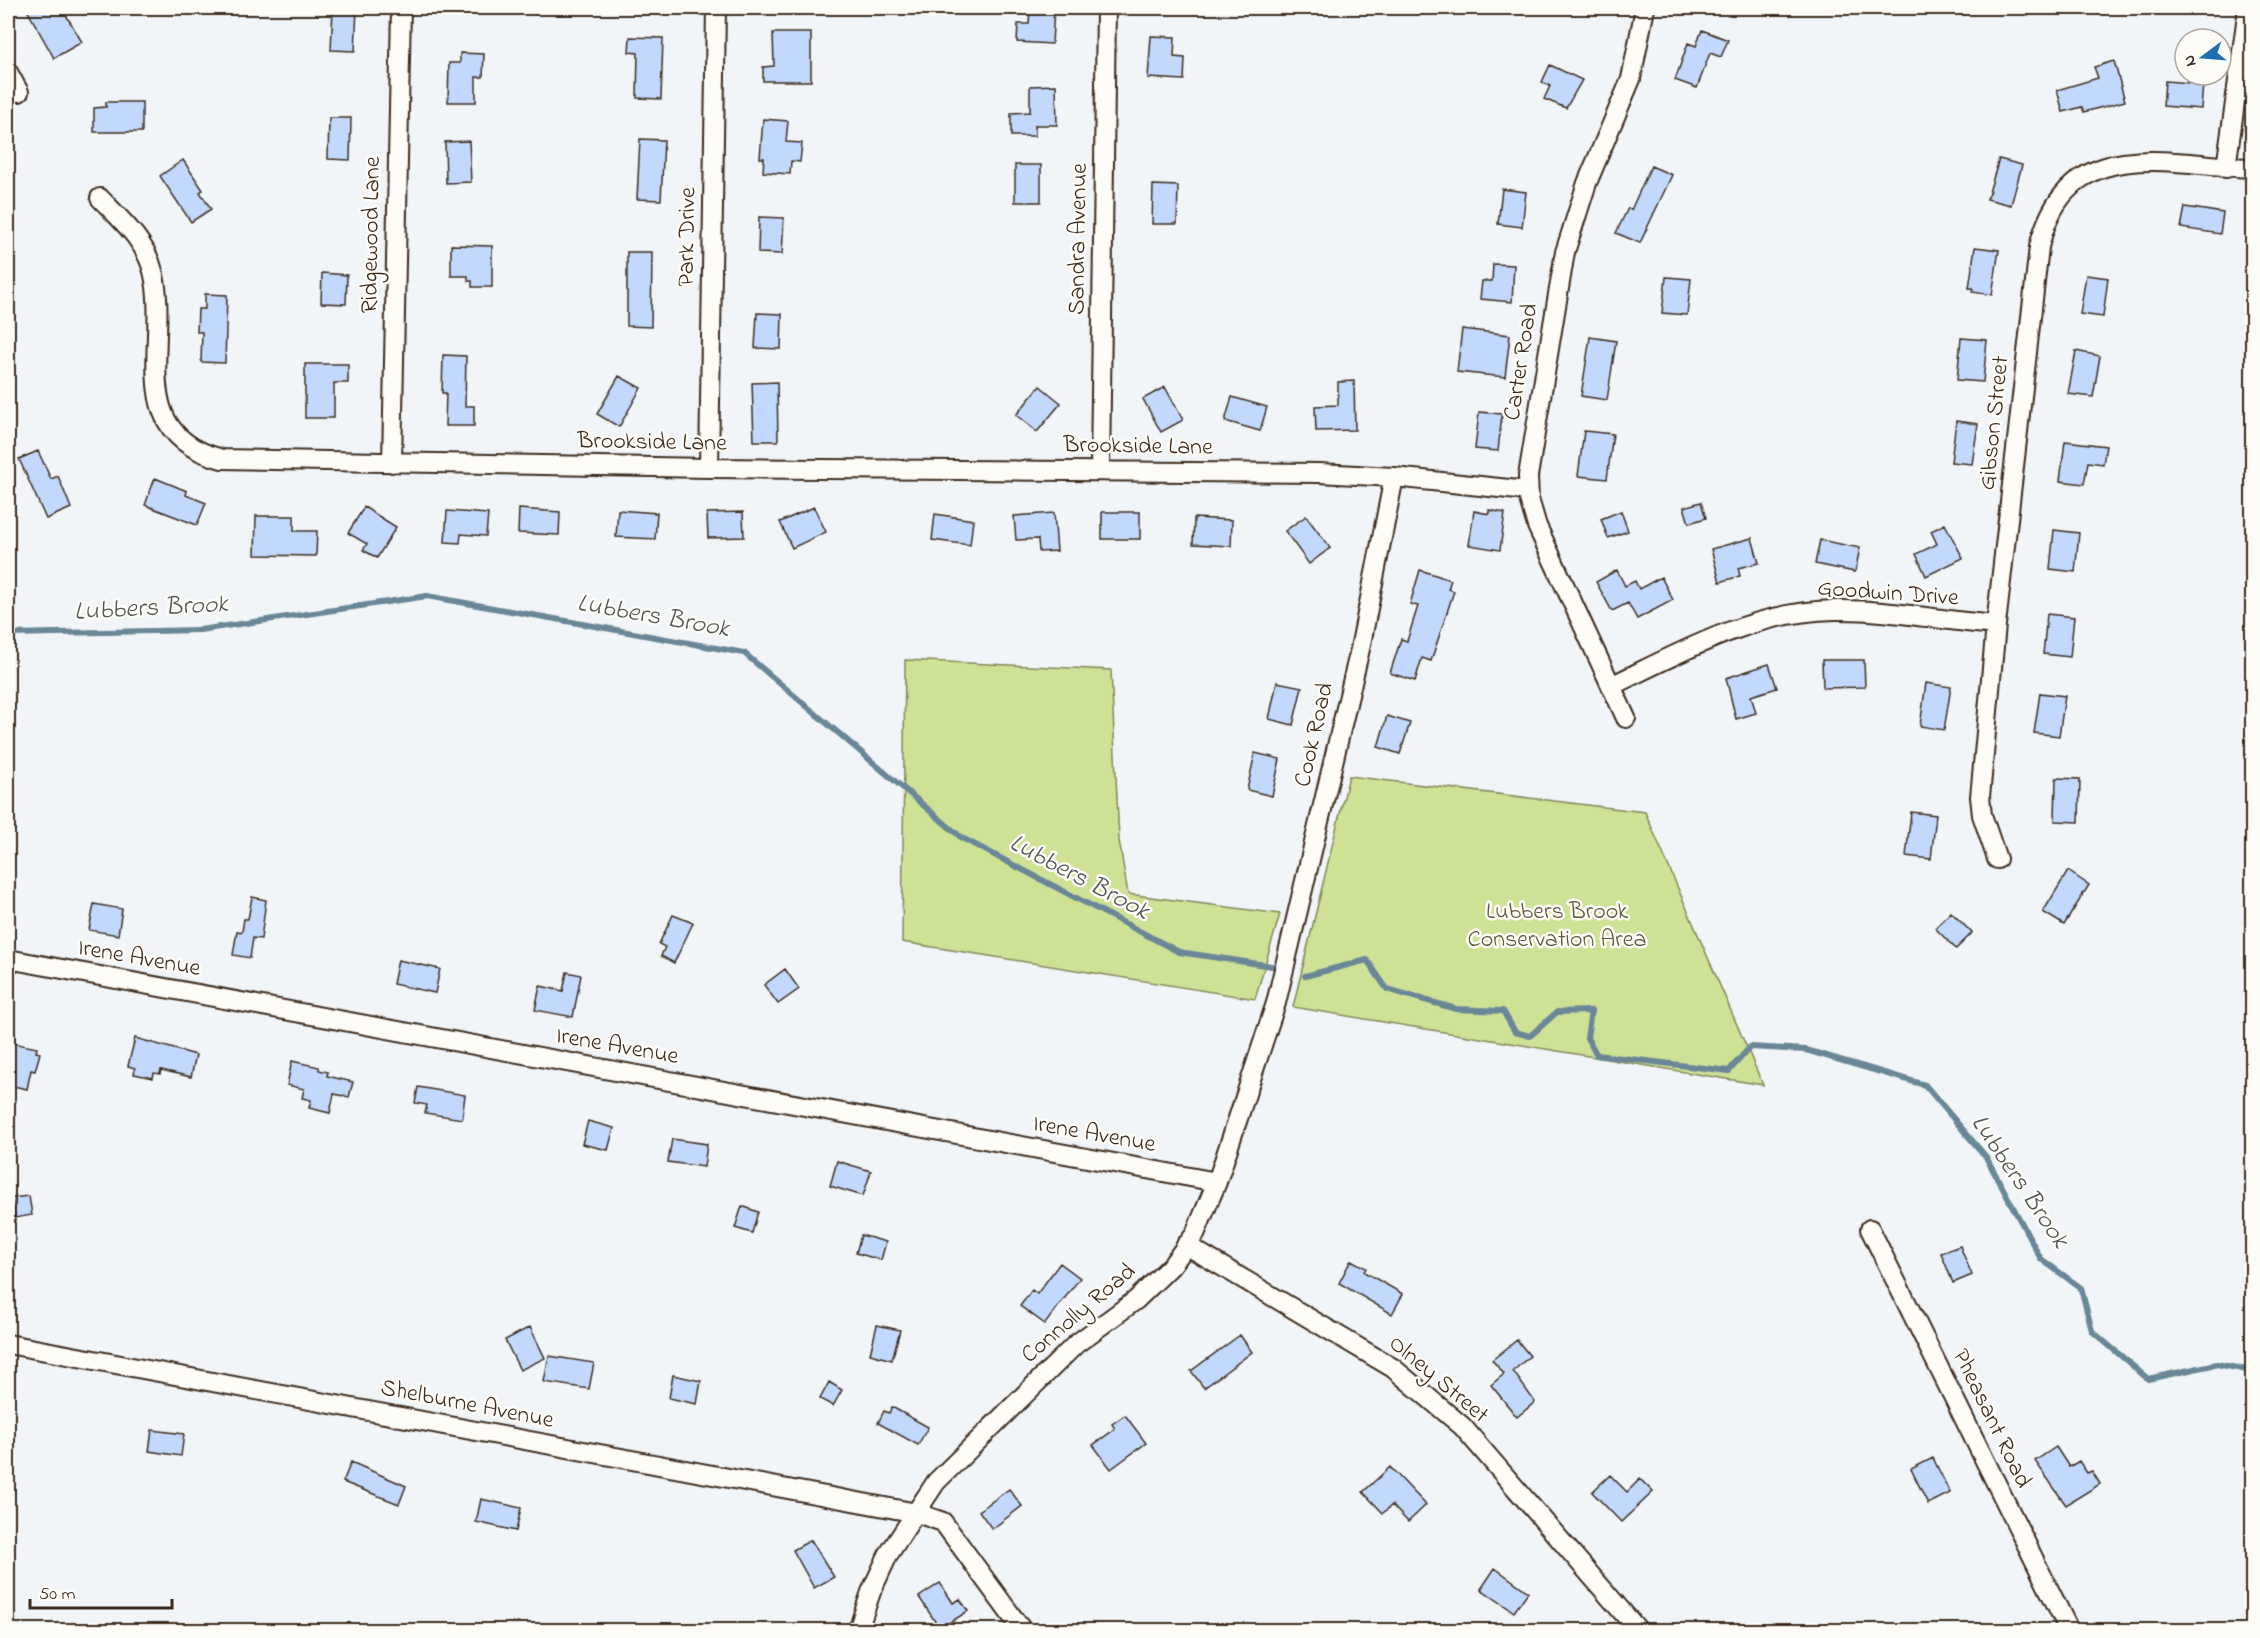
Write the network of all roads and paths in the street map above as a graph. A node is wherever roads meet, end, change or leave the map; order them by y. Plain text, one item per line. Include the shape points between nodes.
1 (401, 8) edge
2 (716, 8) edge
3 (1106, 8) edge
4 (1645, 8) edge
5 (2248, 8) edge
6 (8, 72) edge
7 (19, 92) dead end
8 (2226, 168) junction
9 (2253, 168) edge
10 (100, 198) dead end
11 (392, 463) junction
12 (709, 468) junction
13 (1100, 471) junction
14 (1395, 477) junction
15 (1528, 490) junction
16 (1996, 625) junction
17 (1611, 686) junction
18 (1626, 718) dead end
19 (1997, 859) dead end
20 (8, 959) edge
21 (1276, 1003) joint
22 (1217, 1182) junction
23 (1870, 1229) dead end
24 (1186, 1245) junction
25 (8, 1344) edge
26 (917, 1513) junction
27 (858, 1630) edge
28 (1022, 1630) edge
29 (1638, 1630) edge
30 (2068, 1630) edge

1 - 11 street, Ridgewood Lane
2 - 12 street, Park Drive
3 - 13 street, Sandra Avenue
4 - 15 street, Carter Road via 1631,79 1569,232
5 - 8 street
6 - 7 street
8 - 9 street, Gibson Street
8 - 16 street, Gibson Street via 2144,160 2104,166 2065,194 2043,229
10 - 11 street, Brookside Lane via 140,241 153,270 157,306 156,387 163,412 177,434 198,450 222,459
11 - 12 street, Brookside Lane
12 - 13 street, Brookside Lane
13 - 14 street, Brookside Lane
14 - 15 street, Brookside Lane
14 - 21 street, Cook Road via 1360,649
15 - 17 street, Carter Road via 1537,526
16 - 17 street, Goodwin Drive via 1856,611 1791,614 1712,637
16 - 19 street, Gibson Street via 1980,806
17 - 18 street, Carter Road
20 - 22 street, Irene Avenue
21 - 22 street, Connolly Road
22 - 24 street, Connolly Road via 1195,1234
23 - 30 street, Pheasant Road
24 - 26 street, Connolly Road via 1172,1265 1136,1300 1076,1344 985,1432 936,1482
24 - 29 street, Olney Street via 1393,1368 1462,1426
25 - 26 street, Shelburne Avenue
26 - 27 street, Connolly Road via 888,1555
26 - 28 street, Shelburne Avenue via 943,1522

